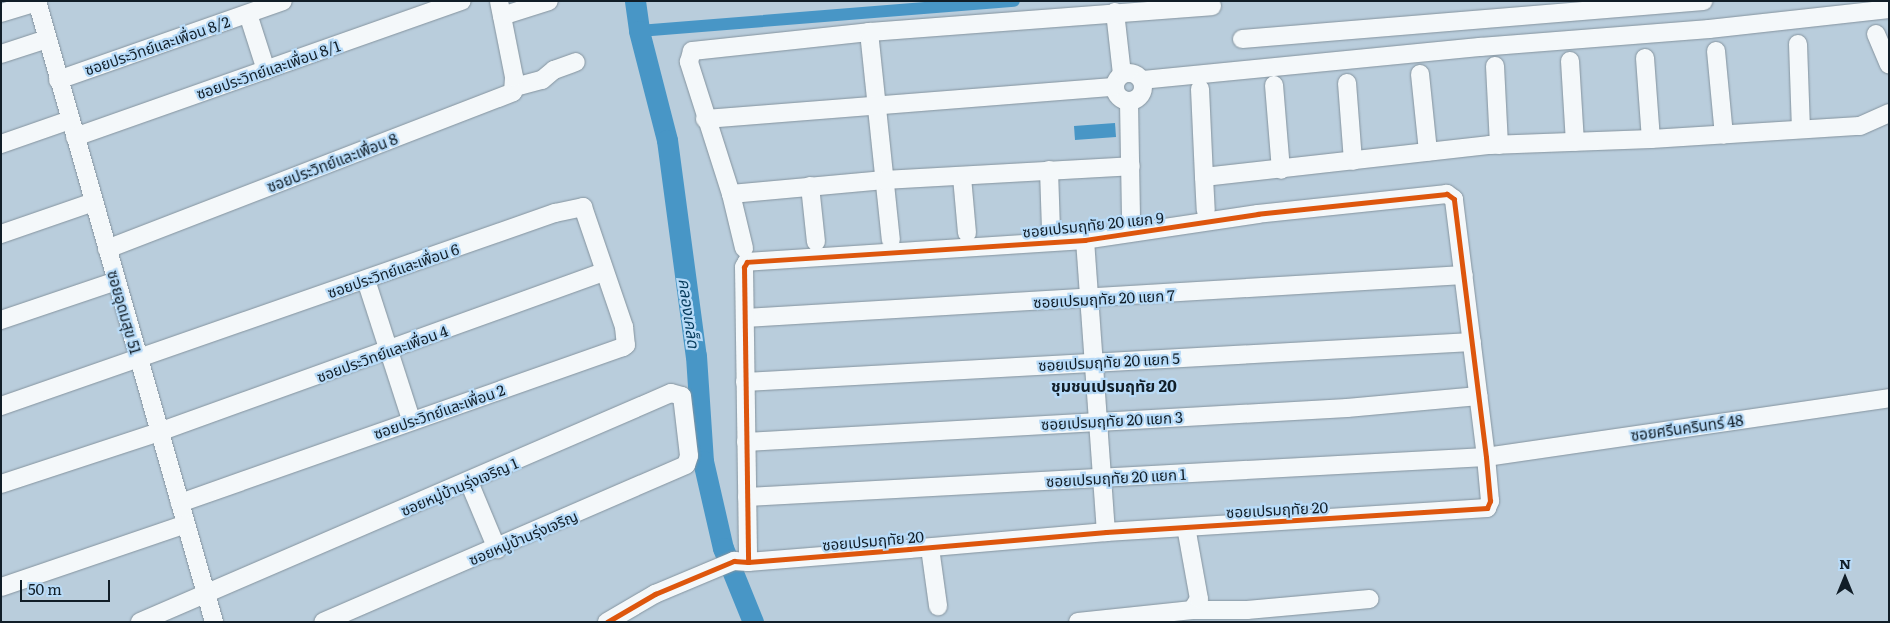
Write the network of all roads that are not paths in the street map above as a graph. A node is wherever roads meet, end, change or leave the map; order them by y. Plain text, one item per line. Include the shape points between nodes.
1 (284, 1) edge
2 (462, 1) edge
3 (549, 1) edge
4 (1703, 1) edge
5 (37, 2) edge
6 (1212, 6) dead end
7 (500, 9) edge
8 (1889, 9) edge
9 (1115, 12) junction
10 (1, 13) edge
11 (248, 14) junction
12 (869, 32) junction
13 (1876, 34) dead end
14 (47, 39) junction
15 (1242, 39) dead end
16 (1798, 44) dead end
17 (1716, 51) dead end
18 (1, 54) edge
19 (1645, 58) dead end
20 (1570, 61) dead end
21 (576, 62) dead end
22 (1889, 64) edge
23 (1495, 66) dead end
24 (266, 70) junction
25 (1420, 74) dead end
26 (58, 80) junction
27 (1142, 80) junction
28 (1118, 81) junction
29 (1347, 83) dead end
30 (1274, 85) dead end
31 (515, 87) junction
32 (1200, 89) dead end
33 (1129, 102) junction
34 (877, 105) junction
35 (1889, 113) edge
36 (705, 119) junction
37 (72, 128) junction
38 (1801, 129) junction
39 (1724, 135) junction
40 (1650, 139) junction
41 (1575, 142) junction
42 (1, 144) edge
43 (1499, 145) junction
44 (1428, 152) junction
45 (1353, 161) junction
46 (1131, 166) junction
47 (1048, 170) junction
48 (1281, 170) junction
49 (962, 177) junction
50 (1204, 177) junction
51 (884, 180) junction
52 (810, 186) junction
53 (732, 194) junction
54 (1447, 194) joint
55 (94, 202) junction
56 (1206, 210) dead end
57 (1131, 220) dead end
58 (1051, 230) dead end
59 (967, 233) dead end
60 (1, 234) edge
61 (891, 240) dead end
62 (1085, 240) junction
63 (816, 242) dead end
64 (744, 248) dead end
65 (107, 249) junction
66 (604, 272) junction
67 (1464, 275) junction
68 (366, 280) junction
69 (116, 281) junction
70 (1090, 300) junction
71 (745, 318) junction
72 (1, 320) edge
73 (1472, 342) junction
74 (388, 350) junction
75 (139, 360) junction
76 (1094, 362) junction
77 (745, 382) junction
78 (1478, 396) junction
79 (1889, 398) edge
80 (1, 406) edge
81 (410, 419) junction
82 (1098, 420) junction
83 (686, 428) joint
84 (159, 432) junction
85 (746, 442) junction
86 (1486, 457) junction
87 (1102, 478) junction
88 (469, 482) junction
89 (1, 484) edge
90 (747, 497) junction
91 (180, 503) junction
92 (186, 524) junction
93 (1186, 527) junction
94 (1106, 532) junction
95 (930, 548) junction
96 (497, 549) junction
97 (734, 563) junction
98 (1, 587) edge
99 (205, 593) junction
100 (1370, 599) dead end
101 (938, 606) dead end
102 (1192, 610) junction
103 (140, 622) edge
104 (214, 622) edge
105 (324, 622) edge
106 (608, 622) edge
107 (1078, 622) edge

1 - 11 street, ซอยประวิทย์และเพื่อน 8/2
2 - 24 street, ซอยประวิทย์และเพื่อน 8/1
3 - 7 street
4 - 15 street
5 - 10 street
5 - 14 street, ซอยอุดมสุข 51
6 - 9 street
7 - 31 street
8 - 27 street via 1709,29
9 - 12 street
9 - 28 street
11 - 24 street
11 - 26 street, ซอยประวิทย์และเพื่อน 8/2
12 - 34 street
12 - 36 street via 692,51 689,62
13 - 22 street
14 - 18 street
14 - 26 street, ซอยอุดมสุข 51
16 - 38 street
17 - 39 street
19 - 40 street
20 - 41 street
21 - 31 street, ซอยประวิทย์และเพื่อน 8 via 554,70 542,80
23 - 43 street
24 - 37 street, ซอยประวิทย์และเพื่อน 8/1
25 - 44 street
26 - 37 street, ซอยอุดมสุข 51
27 - 28 street via 1133,74
27 - 33 street via 1142,95
28 - 33 street via 1116,95
28 - 34 street
29 - 45 street
30 - 48 street
31 - 65 street, ซอยประวิทย์และเพื่อน 8 via 513,92
32 - 50 street
33 - 46 street
34 - 36 street
34 - 51 street
35 - 38 street via 1860,126
36 - 53 street
37 - 42 street, ซอยประวิทย์และเพื่อน 8/1
37 - 55 street, ซอยอุดมสุข 51
38 - 39 street
39 - 40 street
40 - 41 street
41 - 43 street
43 - 44 street
44 - 45 street
45 - 48 street
46 - 47 street
46 - 57 street
47 - 49 street
47 - 58 street
48 - 50 street
49 - 51 street
49 - 59 street
50 - 56 street
51 - 52 street
51 - 61 street
52 - 53 street
52 - 63 street
53 - 64 street
54 - 62 street, ซอยเปรมฤทัย 20 แยก 9 via 1258,214
54 - 67 street, ซอยเปรมฤทัย 20 via 1454,199
55 - 60 street
55 - 65 street, ซอยอุดมสุข 51
62 - 70 street
62 - 71 street, ซอยเปรมฤทัย 20 แยก 9 via 750,261 744,267
65 - 69 street, ซอยอุดมสุข 51
66 - 68 street, ซอยประวิทย์และเพื่อน 6 via 587,216 580,206
66 - 74 street, ซอยประวิทย์และเพื่อน 4
66 - 81 street, ซอยประวิทย์และเพื่อน 2 via 624,327 626,345
67 - 70 street, ซอยเปรมฤทัย 20 แยก 7
67 - 73 street, ซอยเปรมฤทัย 20
68 - 74 street
68 - 75 street, ซอยประวิทย์และเพื่อน 6
69 - 72 street
69 - 75 street, ซอยอุดมสุข 51
70 - 71 street, ซอยเปรมฤทัย 20 แยก 7
70 - 76 street
71 - 77 street
73 - 76 street, ซอยเปรมฤทัย 20 แยก 5
73 - 78 street, ซอยเปรมฤทัย 20
74 - 81 street
74 - 84 street, ซอยประวิทย์และเพื่อน 4
75 - 80 street, ซอยประวิทย์และเพื่อน 6
75 - 84 street, ซอยอุดมสุข 51
76 - 77 street, ซอยเปรมฤทัย 20 แยก 5
76 - 82 street
77 - 85 street
78 - 82 street, ซอยเปรมฤทัย 20 แยก 3 via 1347,408
78 - 86 street, ซอยเปรมฤทัย 20
79 - 86 street, ซอยศรีนครินทร์ 48
81 - 91 street, ซอยประวิทย์และเพื่อน 2
82 - 85 street, ซอยเปรมฤทัย 20 แยก 3
82 - 87 street
83 - 88 street, ซอยหมู่บ้านรุ่งเจริญ 1 via 682,396 671,393
83 - 96 street, ซอยหมู่บ้านรุ่งเจริญ via 689,456 686,465
84 - 89 street, ซอยประวิทย์และเพื่อน 4
84 - 91 street, ซอยอุดมสุข 51
85 - 90 street
86 - 87 street, ซอยเปรมฤทัย 20 แยก 1
86 - 93 street, ซอยเปรมฤทัย 20 via 1490,501 1484,509
87 - 90 street, ซอยเปรมฤทัย 20 แยก 1
87 - 94 street
88 - 96 street
88 - 99 street, ซอยหมู่บ้านรุ่งเจริญ 1
90 - 97 street
91 - 92 street, ซอยอุดมสุข 51
92 - 98 street
92 - 99 street, ซอยอุดมสุข 51
93 - 94 street, ซอยเปรมฤทัย 20
93 - 102 street via 1199,599
94 - 95 street, ซอยเปรมฤทัย 20
95 - 97 street, ซอยเปรมฤทัย 20
95 - 101 street
96 - 105 street, ซอยหมู่บ้านรุ่งเจริญ
97 - 106 street, ซอยเปรมฤทัย 20 via 655,594
99 - 103 street, ซอยหมู่บ้านรุ่งเจริญ 1
99 - 104 street, ซอยอุดมสุข 51
100 - 102 street via 1247,610
102 - 107 street

